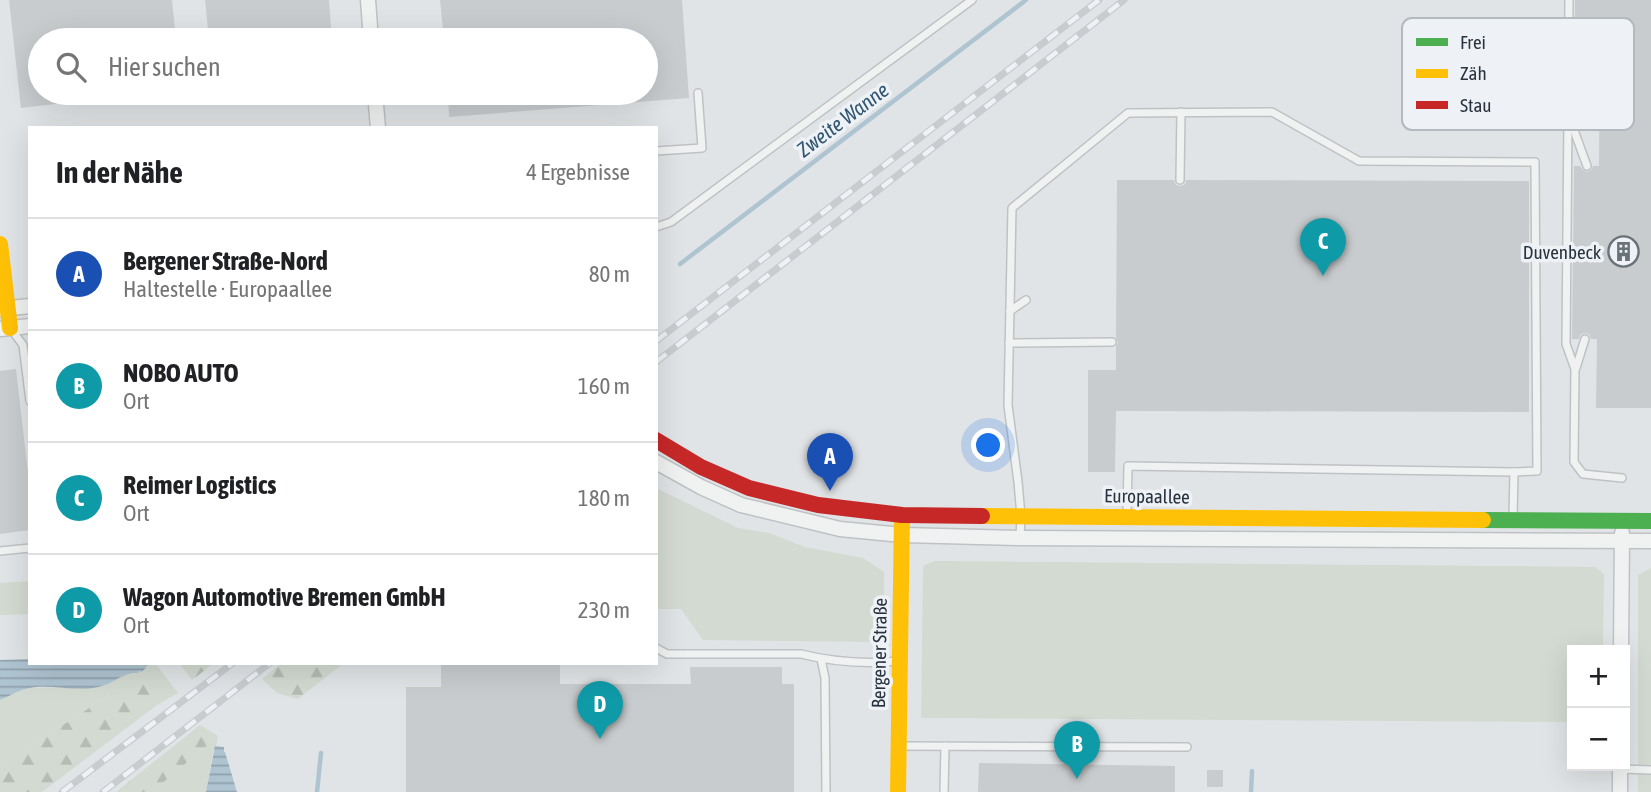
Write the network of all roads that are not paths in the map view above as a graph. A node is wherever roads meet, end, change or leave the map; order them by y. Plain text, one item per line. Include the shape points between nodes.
1 (368, 0) edge
2 (972, 0) edge
3 (1569, 0) edge
4 (1569, 18) edge
5 (370, 28) edge
6 (698, 93) dead end
7 (376, 105) edge
8 (1181, 112) junction
9 (378, 126) edge
10 (1568, 130) edge
11 (1574, 130) edge
12 (658, 151) edge
13 (1587, 166) dead end
14 (1180, 180) dead end
15 (658, 225) edge
16 (0, 244) edge
17 (1026, 300) dead end
18 (28, 306) edge
19 (4, 309) edge
20 (1010, 311) junction
21 (28, 326) edge
22 (5, 329) edge
23 (1585, 339) dead end
24 (1112, 342) dead end
25 (1009, 343) junction
26 (1575, 369) junction
27 (28, 385) edge
28 (658, 441) edge
29 (658, 463) edge
30 (1514, 472) junction
31 (1622, 478) dead end
32 (902, 515) junction
33 (1021, 516) junction
34 (1061, 516) junction
35 (1127, 517) junction
36 (1513, 520) junction
37 (1622, 520) junction
38 (1651, 521) edge
39 (902, 535) junction
40 (1020, 538) junction
41 (1058, 538) junction
42 (1622, 541) junction
43 (1651, 541) edge
44 (28, 548) edge
45 (0, 551) edge
46 (1621, 645) edge
47 (658, 649) edge
48 (821, 659) junction
49 (899, 660) junction
50 (898, 746) junction
51 (945, 746) junction
52 (1187, 747) dead end
53 (1630, 768) edge
54 (1651, 770) edge
55 (1620, 771) edge
56 (826, 792) edge
57 (898, 792) edge
58 (944, 792) edge
59 (1620, 792) edge

1 - 5 street
2 - 15 lane via 682,215
3 - 4 lane
6 - 12 lane via 702,148
7 - 9 street
8 - 14 lane
8 - 20 lane via 1128,113 1012,208
8 - 30 lane via 1272,112 1359,161 1535,162 1537,471
10 - 26 lane via 1566,344
11 - 13 lane
16 - 19 street
17 - 20 lane
18 - 19 street
19 - 22 street
20 - 25 lane
21 - 22 street
22 - 27 lane via 23,345
23 - 26 lane
24 - 25 lane
25 - 33 lane via 1008,405
26 - 31 lane via 1574,462 1583,474
28 - 32 street, Europaallee via 749,488 818,505
29 - 39 street via 741,505 840,529
30 - 35 lane via 1128,466
30 - 36 lane
32 - 33 street, Europaallee
32 - 39 street, Bergener Straße
33 - 34 street, Europaallee
33 - 40 lane
34 - 35 street, Europaallee
34 - 41 lane
35 - 36 street, Europaallee
36 - 37 street, Europaallee
37 - 38 street, Europaallee
37 - 42 street
39 - 40 street
39 - 49 street, Bergener Straße
40 - 41 street
41 - 42 street
42 - 43 street
42 - 46 street
44 - 45 lane
47 - 48 lane via 667,654 801,654
48 - 49 lane
48 - 56 lane
49 - 50 street, Bergener Straße
50 - 51 lane
50 - 57 street, Bergener Straße
51 - 52 lane
51 - 58 lane
53 - 54 lane
55 - 59 street

